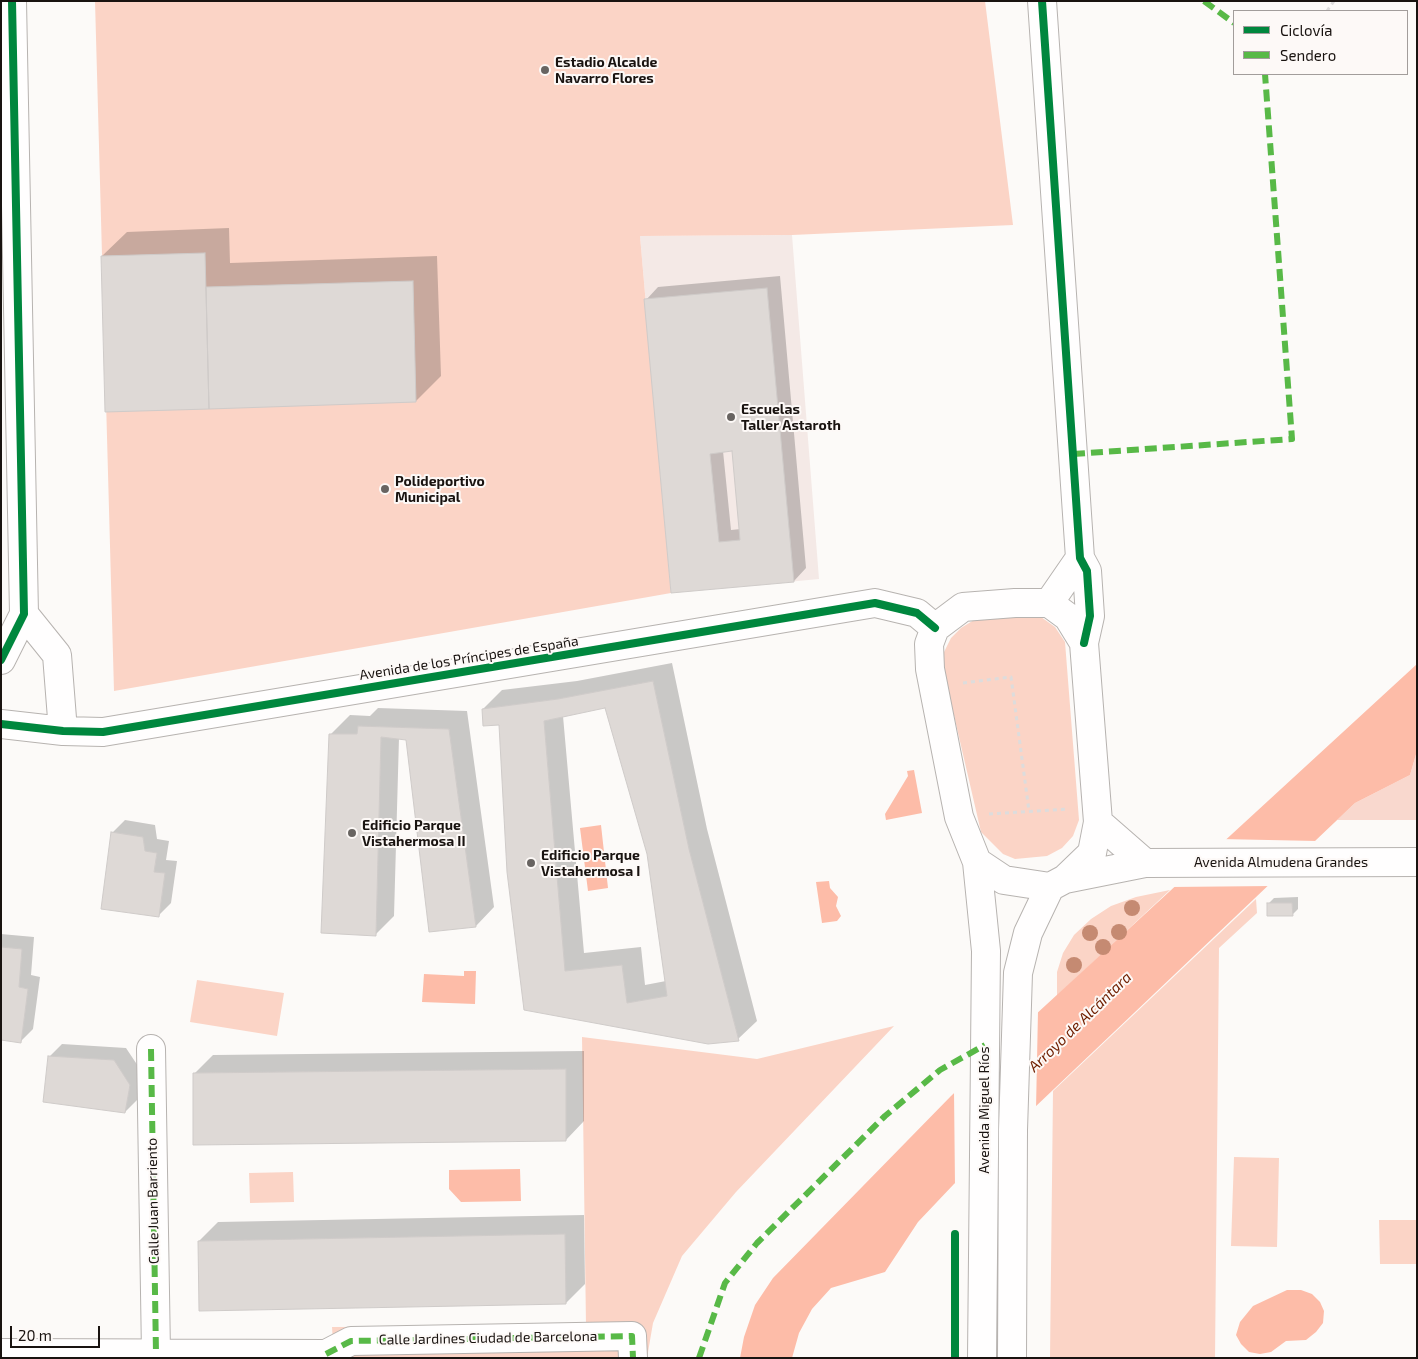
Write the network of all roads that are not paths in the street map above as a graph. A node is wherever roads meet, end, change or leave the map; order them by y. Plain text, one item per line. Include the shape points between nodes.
1 (12, 1) edge
2 (1042, 1) edge
3 (11, 405) edge
4 (1080, 558) junction
5 (1049, 604) junction
6 (24, 614) junction
7 (935, 628) junction
8 (1084, 643) junction
9 (1, 660) edge
10 (1, 724) edge
11 (63, 731) junction
12 (1098, 822) junction
13 (977, 862) junction
14 (1417, 862) edge
15 (1145, 863) junction
16 (1058, 883) junction
17 (151, 1049) dead end
18 (1, 1353) edge
19 (156, 1353) junction
20 (326, 1356) edge
21 (633, 1358) edge
22 (982, 1358) edge
23 (1012, 1358) edge

1 - 3 street
2 - 4 street
3 - 6 street
4 - 5 street
4 - 8 street via 1087,571 1090,616
5 - 7 street via 963,607
5 - 8 street via 1068,617
6 - 9 street
6 - 11 street via 57,655
7 - 11 street, Avenida de los Príncipes de España via 917,613 875,604 103,732
7 - 13 street, Avenida Miguel Ríos via 929,644 930,668 959,817
8 - 12 street
10 - 11 street, Avenida de los Príncipes de España
12 - 15 street
12 - 16 street via 1092,853
13 - 16 street, Avenida Almudena Grandes via 1004,880
13 - 22 street, Avenida Miguel Ríos via 986,951
14 - 15 street, Avenida Almudena Grandes
15 - 16 street, Avenida Almudena Grandes
16 - 23 street via 1028,933 1018,974 1013,1130
17 - 19 street, Calle Juan Barriento
18 - 19 street
19 - 20 street
20 - 21 street, Calle Jardines Ciudad de Barcelona via 351,1341 632,1336

